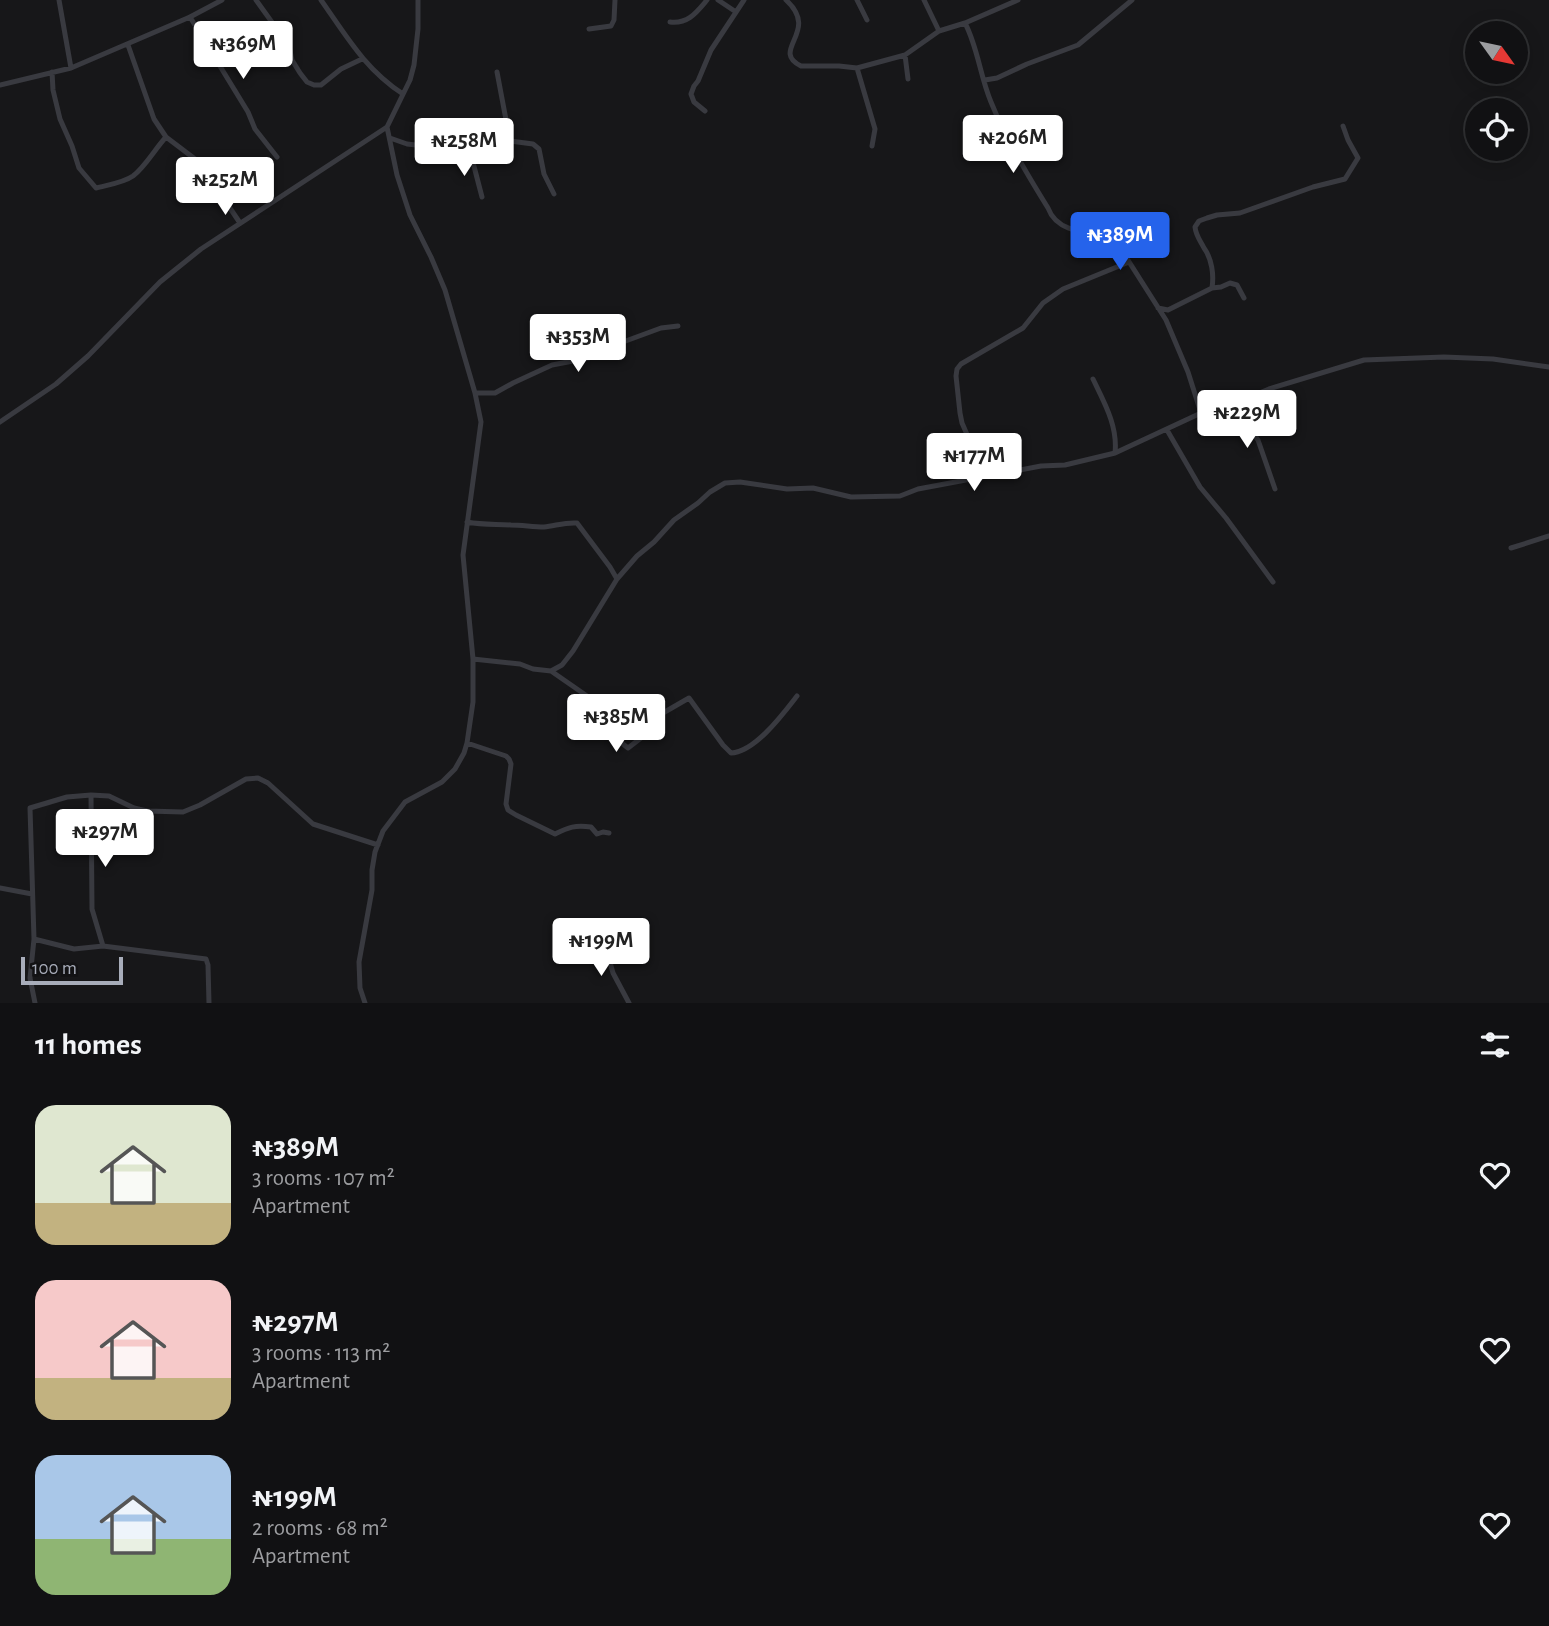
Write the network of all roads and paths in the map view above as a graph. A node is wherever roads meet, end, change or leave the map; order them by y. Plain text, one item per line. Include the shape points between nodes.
1 (59, 0) edge
2 (222, 0) edge
3 (256, 0) edge
4 (321, 0) edge
5 (418, 0) edge
6 (615, 0) edge
7 (707, 0) edge
8 (718, 0) edge
9 (744, 0) edge
10 (786, 0) edge
11 (857, 0) edge
12 (924, 0) edge
13 (1018, 0) edge
14 (1132, 0) edge
15 (736, 12) junction
16 (190, 17) junction
17 (867, 19) dead end
18 (670, 22) dead end
19 (965, 23) junction
20 (589, 29) dead end
21 (939, 31) junction
22 (128, 44) junction
23 (905, 55) junction
24 (362, 59) junction
25 (71, 68) junction
26 (858, 68) junction
27 (52, 72) junction
28 (497, 72) dead end
29 (908, 79) dead end
30 (985, 80) junction
31 (0, 85) edge
32 (403, 94) junction
33 (705, 111) dead end
34 (1343, 126) dead end
35 (387, 127) junction
36 (166, 137) junction
37 (390, 138) junction
38 (510, 141) junction
39 (872, 146) dead end
40 (470, 151) junction
41 (276, 157) dead end
42 (554, 194) dead end
43 (482, 197) dead end
44 (240, 223) junction
45 (1129, 262) junction
46 (1212, 288) junction
47 (1244, 298) dead end
48 (1158, 308) junction
49 (1168, 310) junction
50 (1166, 320) junction
51 (678, 326) dead end
52 (1549, 367) edge
53 (1093, 379) dead end
54 (475, 393) junction
55 (1231, 405) junction
56 (1201, 413) junction
57 (0, 422) edge
58 (1167, 430) junction
59 (1115, 453) junction
60 (981, 478) junction
61 (1275, 489) dead end
62 (467, 522) junction
63 (1549, 536) edge
64 (1511, 548) dead end
65 (617, 579) junction
66 (1273, 582) dead end
67 (473, 659) junction
68 (551, 671) junction
69 (797, 696) dead end
70 (467, 743) junction
71 (91, 795) junction
72 (609, 833) dead end
73 (378, 845) junction
74 (0, 888) edge
75 (32, 894) junction
76 (34, 939) junction
77 (604, 942) dead end
78 (103, 946) junction
79 (35, 1003) edge
80 (209, 1003) edge
81 (365, 1003) edge
82 (629, 1003) edge

1 - 25 street
2 - 16 street
3 - 24 street via 289,46 292,60 307,82 321,85
4 - 24 street
5 - 32 street via 415,57
6 - 20 street via 611,26
7 - 18 street via 687,21
8 - 15 street
9 - 15 street
10 - 26 street via 800,22 790,58 801,66
11 - 17 street
12 - 21 street
13 - 19 street
14 - 30 street via 1078,45
15 - 33 street via 711,50 691,94
16 - 22 street
16 - 41 street
19 - 21 street
19 - 30 street
21 - 23 street
22 - 25 street
22 - 36 street via 154,119
23 - 26 street
23 - 29 street
24 - 32 street
25 - 27 street
26 - 39 street via 875,130
27 - 31 street
27 - 36 street via 60,118 79,168 96,188 131,177
28 - 38 street
30 - 45 street via 989,99 1052,217 1083,233 1109,235
32 - 35 street
34 - 46 street via 1358,158 1345,179 1240,213 1199,221 1196,235 1210,263
35 - 37 street
35 - 44 street
36 - 44 street via 199,162
37 - 40 street
37 - 54 street via 410,215 445,290
38 - 40 street
38 - 42 street via 539,149
40 - 43 street
44 - 57 street via 160,282 56,384
45 - 48 street
45 - 60 street via 1063,289 1043,303 1023,328 957,369 962,423
46 - 47 street via 1237,285
46 - 49 street
48 - 49 street
48 - 50 street
49 - 50 street
50 - 56 street
51 - 54 street via 661,328 589,358 552,365 495,393
52 - 55 street via 1444,357 1364,360
53 - 59 street via 1114,430
54 - 62 street via 481,422
55 - 56 street
55 - 61 street via 1258,440
56 - 58 street
58 - 59 street
58 - 66 street via 1200,487
59 - 60 street
60 - 65 street via 877,497 725,483 674,520
62 - 65 street via 539,527 577,523
62 - 67 street via 463,555
63 - 64 street
65 - 68 street via 573,651 562,666
67 - 68 street
67 - 70 street
68 - 69 street via 587,696 614,737 628,748 654,728 656,717 689,698 723,745 737,753 760,738
70 - 72 street via 509,759 508,810 555,834 570,826
70 - 73 street via 455,769 405,803
71 - 73 street via 109,796 147,811 183,812 246,779 258,778 313,824
71 - 75 street via 30,808
71 - 78 street via 92,909
73 - 81 street via 359,962
74 - 75 street
75 - 76 street
76 - 78 street via 74,949
76 - 79 street via 30,978
77 - 82 street via 613,974
78 - 80 street via 206,959

